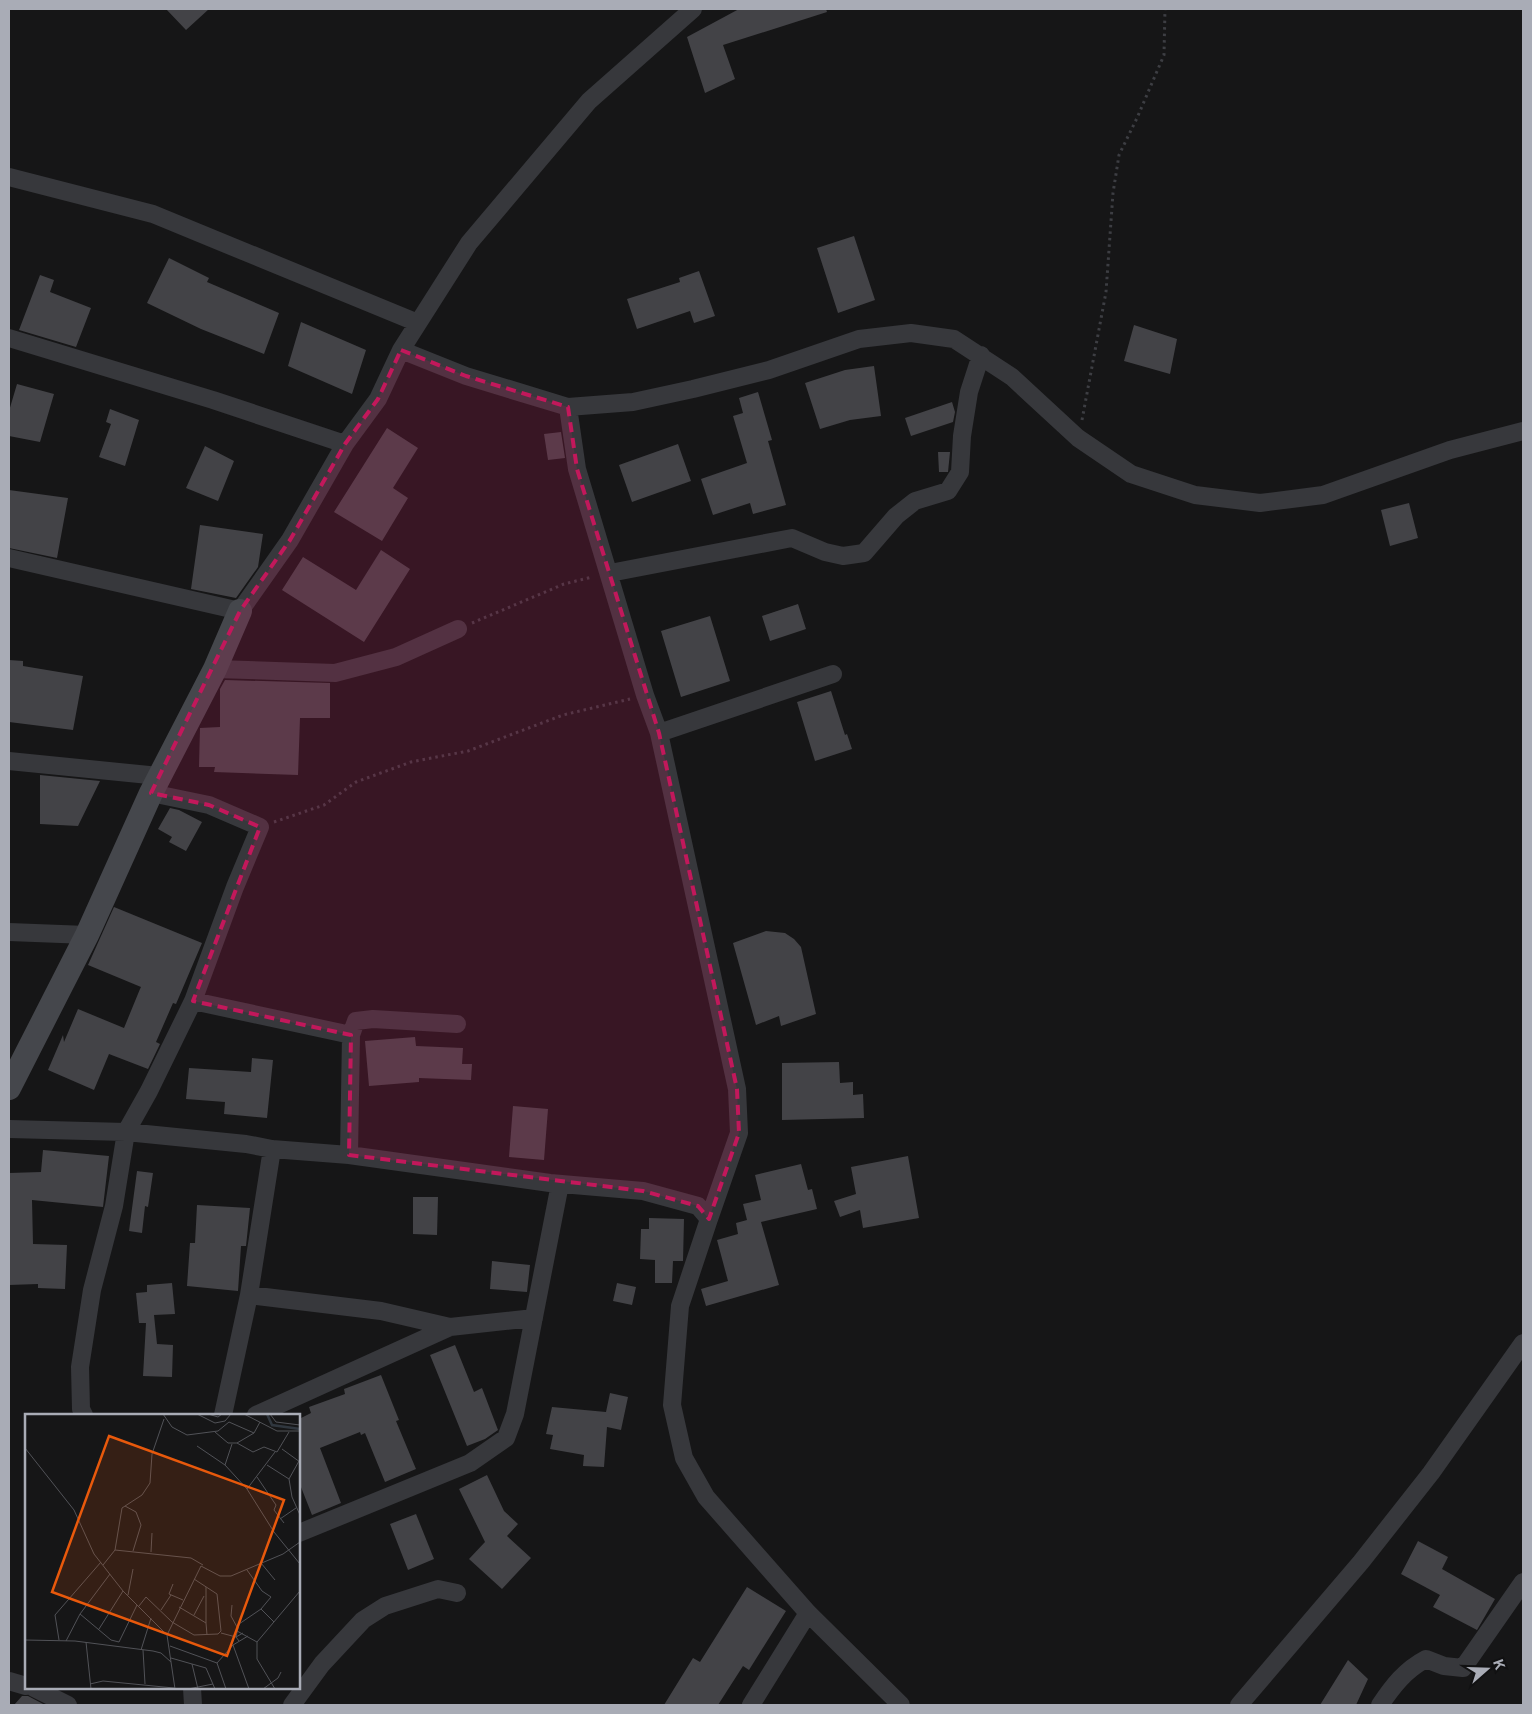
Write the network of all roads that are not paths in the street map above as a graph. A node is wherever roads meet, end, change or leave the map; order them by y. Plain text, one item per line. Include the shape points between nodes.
1 (693, 9) edge
2 (9, 177) edge
3 (418, 323) junction
4 (9, 338) edge
5 (401, 350) junction
6 (981, 355) junction
7 (568, 407) junction
8 (1523, 430) edge
9 (345, 444) junction
10 (9, 558) edge
11 (610, 573) junction
12 (240, 611) junction
13 (458, 629) road end
14 (215, 669) junction
15 (833, 674) dead end
16 (660, 733) junction
17 (9, 761) edge
18 (155, 785) junction
19 (9, 932) edge
20 (87, 935) junction
21 (193, 1001) junction
22 (457, 1024) dead end
23 (351, 1035) junction
24 (9, 1088) edge
25 (9, 1129) edge
26 (126, 1132) junction
27 (272, 1149) junction
28 (349, 1155) junction
29 (560, 1184) junction
30 (708, 1219) junction
31 (249, 1295) junction
32 (534, 1318) junction
33 (450, 1327) junction
34 (1523, 1343) edge
35 (1518, 1361) edge
36 (84, 1414) edge
37 (223, 1414) edge
38 (258, 1414) edge
39 (300, 1533) edge
40 (1523, 1582) edge
41 (457, 1593) dead end
42 (808, 1612) junction
43 (9, 1681) edge
44 (25, 1686) edge
45 (36, 1689) edge
46 (192, 1689) edge
47 (68, 1705) edge
48 (193, 1705) edge
49 (292, 1705) edge
50 (751, 1705) edge
51 (901, 1705) edge
52 (1239, 1705) edge
53 (1380, 1705) edge

1 - 3 street via 590,101 469,243
2 - 3 street via 153,214
3 - 5 street
4 - 9 street
5 - 7 street via 466,376
5 - 9 street via 378,399
6 - 7 street via 954,339 911,333 859,339 768,370 693,389 633,402
6 - 8 street via 1012,377 1078,438 1131,474 1195,495 1260,503 1322,495 1450,450
6 - 11 street via 969,392 960,472 948,491 915,502 896,516 864,553 843,556 792,538
7 - 11 street via 577,468
9 - 12 street via 290,540
10 - 12 street
11 - 16 street via 645,695
12 - 14 street
13 - 14 street via 396,657 335,673
14 - 18 street
15 - 16 street
16 - 30 street via 737,1089 738,1133
17 - 18 street
18 - 20 street
18 - 21 street via 260,827
19 - 20 street
20 - 24 street
21 - 23 street
21 - 26 street
22 - 23 street via 373,1019 356,1021
23 - 28 street
25 - 26 street
26 - 27 street
26 - 36 street via 114,1206 92,1290 80,1367
27 - 28 street
27 - 31 street
28 - 29 street
29 - 30 street via 643,1191 698,1206
29 - 32 street
30 - 42 street via 680,1306 672,1406 684,1458 706,1497
31 - 33 street via 382,1311
31 - 37 street
32 - 33 street
32 - 39 street via 515,1414 506,1438 470,1463
33 - 38 street
34 - 35 street
35 - 52 street via 1361,1562
40 - 53 street via 1463,1668 1444,1666 1426,1659 1412,1666 1396,1682
41 - 49 street via 438,1589 385,1606 363,1620 322,1664
42 - 50 street
42 - 51 street
43 - 44 street
45 - 47 street
46 - 48 street

